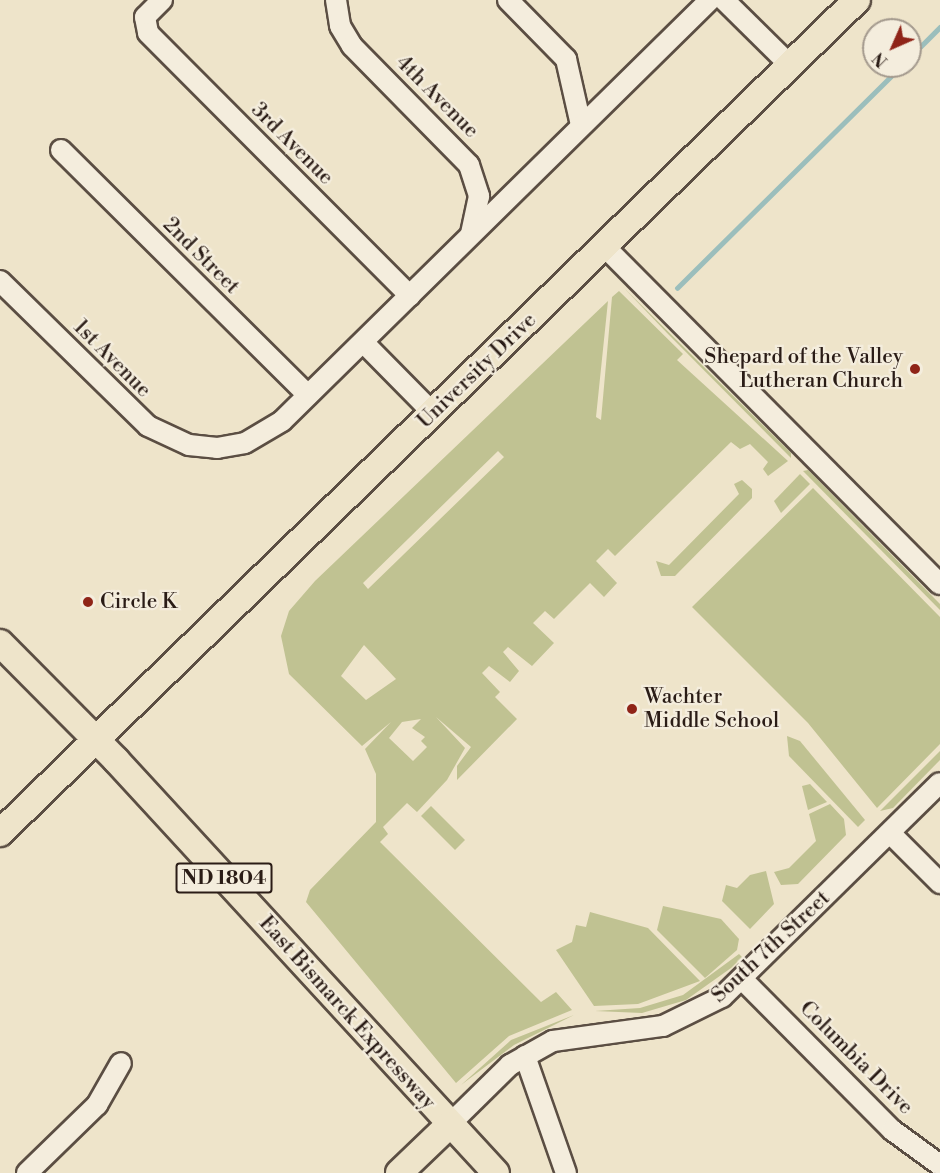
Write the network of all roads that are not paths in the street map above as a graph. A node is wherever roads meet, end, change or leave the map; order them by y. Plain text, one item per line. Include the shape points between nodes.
1 (162, 0) edge
2 (336, 0) edge
3 (508, 0) edge
4 (710, 0) edge
5 (724, 0) edge
6 (856, 0) edge
7 (790, 65) junction
8 (581, 125) junction
9 (61, 150) dead end
10 (470, 236) junction
11 (606, 247) junction
12 (0, 281) edge
13 (410, 296) junction
14 (363, 342) junction
15 (308, 395) junction
16 (434, 413) junction
17 (939, 582) edge
18 (0, 643) edge
19 (95, 739) junction
20 (940, 783) edge
21 (0, 833) edge
22 (890, 833) junction
23 (940, 883) edge
24 (742, 979) junction
25 (525, 1056) junction
26 (121, 1063) dead end
27 (448, 1125) junction
28 (940, 1165) edge
29 (27, 1173) edge
30 (399, 1173) edge
31 (496, 1173) edge
32 (566, 1173) edge

1 - 13 street, 3rd Avenue via 143,23
2 - 10 street, 4th Avenue via 340,26 352,46 469,165 479,196
3 - 8 street via 566,59 576,83
4 - 8 street, 1st Avenue
5 - 7 street
6 - 7 main road, University Drive
7 - 11 main road, University Drive
8 - 10 street, 1st Avenue
9 - 15 street, 2nd Street
10 - 13 street, 1st Avenue
11 - 16 main road, University Drive
11 - 17 street
12 - 15 street, 1st Avenue via 135,416 161,434 204,447 231,447 259,437
13 - 14 street, 1st Avenue
14 - 15 street, 1st Avenue
14 - 16 street
16 - 19 main road, University Drive
18 - 19 main road, East Bismarck Expressway
19 - 21 main road, University Drive
19 - 27 main road, East Bismarck Expressway / ND 1804
20 - 22 street, South 7th Street
22 - 23 street
22 - 24 street, South 7th Street
24 - 25 street, South 7th Street via 705,1007 663,1026 570,1036
24 - 28 street, Columbia Drive via 892,1130
25 - 27 street, South 7th Street
25 - 32 street
26 - 29 street via 97,1105
27 - 30 main road, South 7th Street
27 - 31 main road, East Bismarck Expressway

